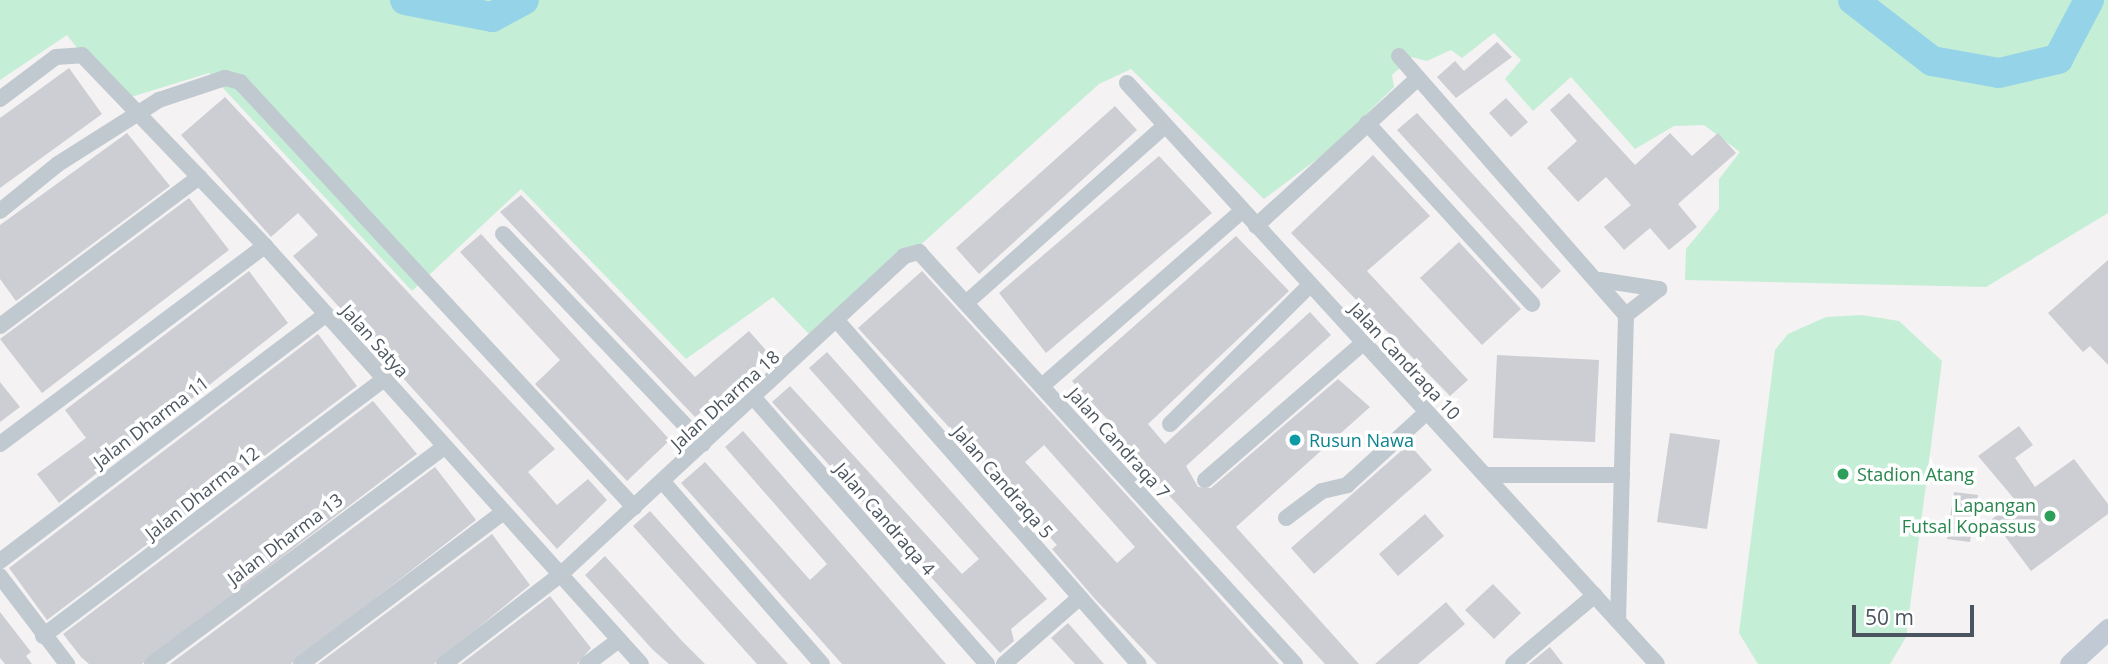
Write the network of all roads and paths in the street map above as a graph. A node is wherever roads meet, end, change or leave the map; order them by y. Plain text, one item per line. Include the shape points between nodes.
1 (1399, 56) dead end
2 (1417, 79) junction
3 (1127, 83) dead end
4 (0, 99) edge
5 (138, 113) junction
6 (1367, 124) junction
7 (1165, 126) junction
8 (199, 177) junction
9 (0, 211) edge
10 (1242, 211) junction
11 (1256, 226) junction
12 (503, 234) dead end
13 (265, 246) junction
14 (914, 252) joint
15 (1600, 280) junction
16 (1310, 285) junction
17 (966, 303) junction
18 (1532, 304) dead end
19 (325, 314) junction
20 (1626, 315) junction
21 (839, 323) junction
22 (0, 326) edge
23 (1363, 344) junction
24 (384, 379) junction
25 (1042, 386) junction
26 (754, 398) junction
27 (1427, 412) junction
28 (1170, 424) dead end
29 (0, 444) edge
30 (704, 444) junction
31 (444, 447) junction
32 (1486, 475) junction
33 (1622, 475) junction
34 (1205, 480) dead end
35 (663, 482) junction
36 (634, 507) junction
37 (502, 513) junction
38 (1286, 518) dead end
39 (0, 561) edge
40 (0, 576) edge
41 (560, 576) junction
42 (1595, 595) junction
43 (1079, 598) junction
44 (1618, 621) junction
45 (2108, 629) edge
46 (43, 636) junction
47 (619, 640) junction
48 (67, 664) edge
49 (152, 664) edge
50 (301, 664) edge
51 (444, 664) edge
52 (587, 664) edge
53 (641, 664) edge
54 (822, 664) edge
55 (987, 664) edge
56 (1004, 664) edge
57 (1139, 664) edge
58 (1295, 664) edge
59 (1513, 664) edge
60 (1657, 664) edge
61 (2070, 664) edge

1 - 2 street
2 - 6 street
2 - 15 street
3 - 7 street, Jalan Candraqa 10
4 - 5 street, Jalan Satya via 73,51
5 - 8 street, Jalan Satya
5 - 9 street via 58,164
5 - 36 street via 200,85 225,78 240,82
6 - 11 street
6 - 18 street
7 - 10 street, Jalan Candraqa 10
7 - 17 street
8 - 13 street, Jalan Satya
8 - 22 street
10 - 11 street, Jalan Candraqa 10
10 - 25 street
11 - 16 street, Jalan Candraqa 10
12 - 30 street
13 - 19 street, Jalan Satya
13 - 29 street
14 - 17 street, Jalan Candraqa 7 via 926,254
14 - 21 street, Jalan Dharma 18
15 - 20 street
15 - 20 street via 1659,289
16 - 23 street, Jalan Candraqa 10
16 - 28 street
17 - 25 street, Jalan Candraqa 7
19 - 24 street, Jalan Satya
19 - 39 street, Jalan Dharma 11
20 - 33 street
21 - 26 street, Jalan Dharma 18
21 - 43 street, Jalan Candraqa 5
23 - 27 street, Jalan Candraqa 10
23 - 34 street
24 - 31 street, Jalan Satya
24 - 46 street, Jalan Dharma 12
25 - 58 street, Jalan Candraqa 7
26 - 30 street, Jalan Dharma 18
26 - 55 street, Jalan Candraqa 4
27 - 32 street, Jalan Candraqa 10
27 - 38 street via 1347,485 1322,491
30 - 35 street, Jalan Dharma 18
31 - 37 street, Jalan Satya
31 - 49 street, Jalan Dharma 13
32 - 33 street
32 - 42 street, Jalan Candraqa 10
33 - 44 street
35 - 36 street, Jalan Dharma 18
35 - 54 street
36 - 41 street, Jalan Dharma 18
37 - 41 street, Jalan Satya
37 - 50 street
40 - 46 street
41 - 47 street, Jalan Satya
41 - 51 street, Jalan Dharma 18
42 - 44 street, Jalan Candraqa 10
42 - 59 street
43 - 56 street
43 - 57 street, Jalan Candraqa 5
44 - 60 street, Jalan Candraqa 10
45 - 61 main road
46 - 48 street
47 - 52 street
47 - 53 street, Jalan Satya

